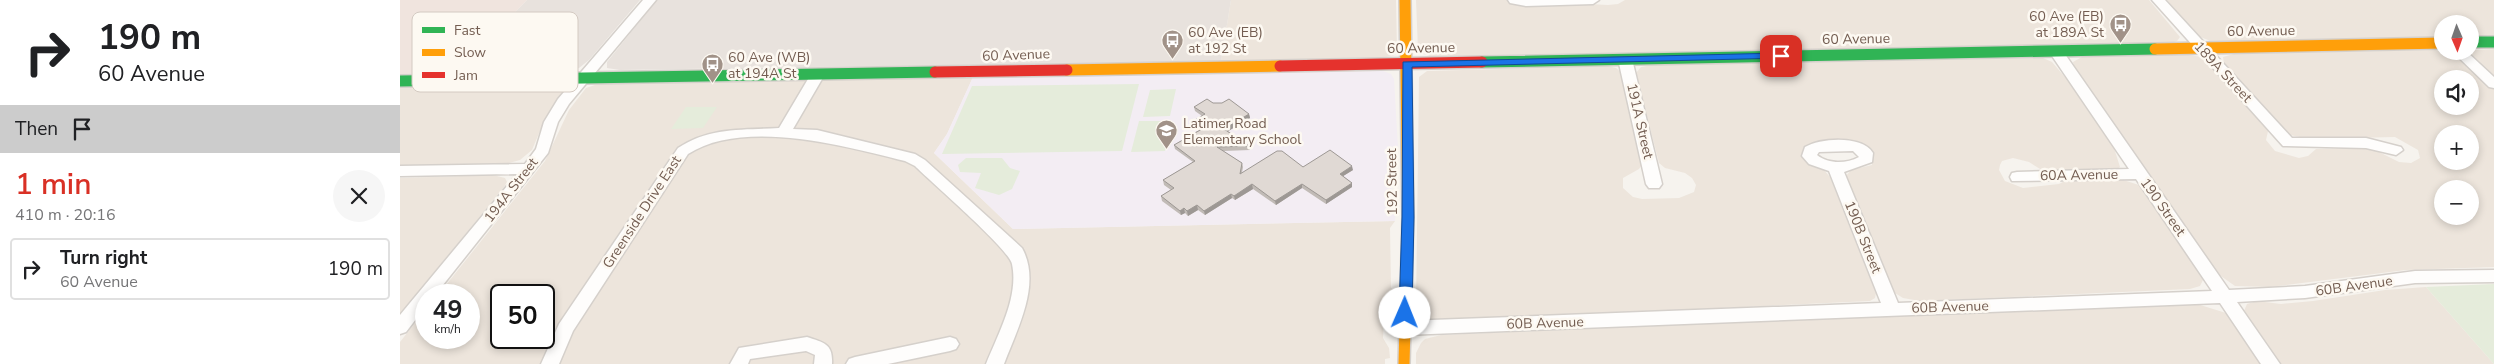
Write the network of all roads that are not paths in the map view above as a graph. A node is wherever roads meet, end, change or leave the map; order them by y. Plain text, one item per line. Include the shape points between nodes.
1 (650, 0) edge
2 (1405, 0) edge
3 (1514, 0) edge
4 (1593, 0) edge
5 (2158, 0) edge
6 (2434, 42) edge
7 (2479, 42) edge
8 (2494, 42) edge
9 (2201, 47) junction
10 (2055, 50) junction
11 (1625, 59) junction
12 (2468, 60) edge
13 (1406, 64) junction
14 (818, 74) junction
15 (578, 78) edge
16 (583, 78) junction
17 (578, 84) edge
18 (2494, 84) edge
19 (571, 92) edge
20 (783, 133) junction
21 (2396, 150) dead end
22 (1834, 166) dead end
23 (529, 169) junction
24 (400, 171) edge
25 (2140, 174) junction
26 (2017, 176) dead end
27 (1654, 184) dead end
28 (2494, 276) edge
29 (435, 284) edge
30 (2225, 296) junction
31 (415, 309) edge
32 (1892, 309) junction
33 (400, 327) edge
34 (1405, 328) junction
35 (950, 344) dead end
36 (550, 364) edge
37 (740, 364) edge
38 (823, 364) edge
39 (855, 364) edge
40 (995, 364) edge
41 (1404, 364) edge
42 (2271, 364) edge

1 - 16 street, 194A Street
2 - 13 street, 192 Street
3 - 4 street
5 - 9 street, 189A Street
6 - 9 street, 60 Avenue
7 - 8 street
9 - 10 street, 60 Avenue
9 - 21 street, 189A Street via 2288,143 2366,143
10 - 11 street, 60 Avenue
10 - 25 street, 190 Street
11 - 13 street, 60 Avenue
11 - 27 street, 191A Street
12 - 18 street
13 - 14 street, 60 Avenue
13 - 34 street, 192 Street via 1408,217
14 - 16 street, 60 Avenue
14 - 20 street
15 - 16 street, 60 Avenue
16 - 17 street, 194A Street
19 - 23 street, 194A Street via 551,122 543,150
20 - 36 street, Greenside Drive East via 721,136 698,142 683,151 565,329
20 - 40 street, Greenside Drive East via 818,134 920,163 1016,252 1023,274 1021,291
22 - 32 street, 190B Street
23 - 24 street
23 - 29 street, 194A Street
25 - 26 street, 60A Avenue
25 - 30 street, 190 Street
28 - 30 street, 60B Avenue via 2415,278 2305,292
30 - 32 street, 60B Avenue
30 - 42 street, 190 Street
31 - 33 street, 194A Street
32 - 34 street, 60B Avenue
34 - 41 street, 192 Street
35 - 39 street
37 - 38 street via 745,354 807,344 824,352

